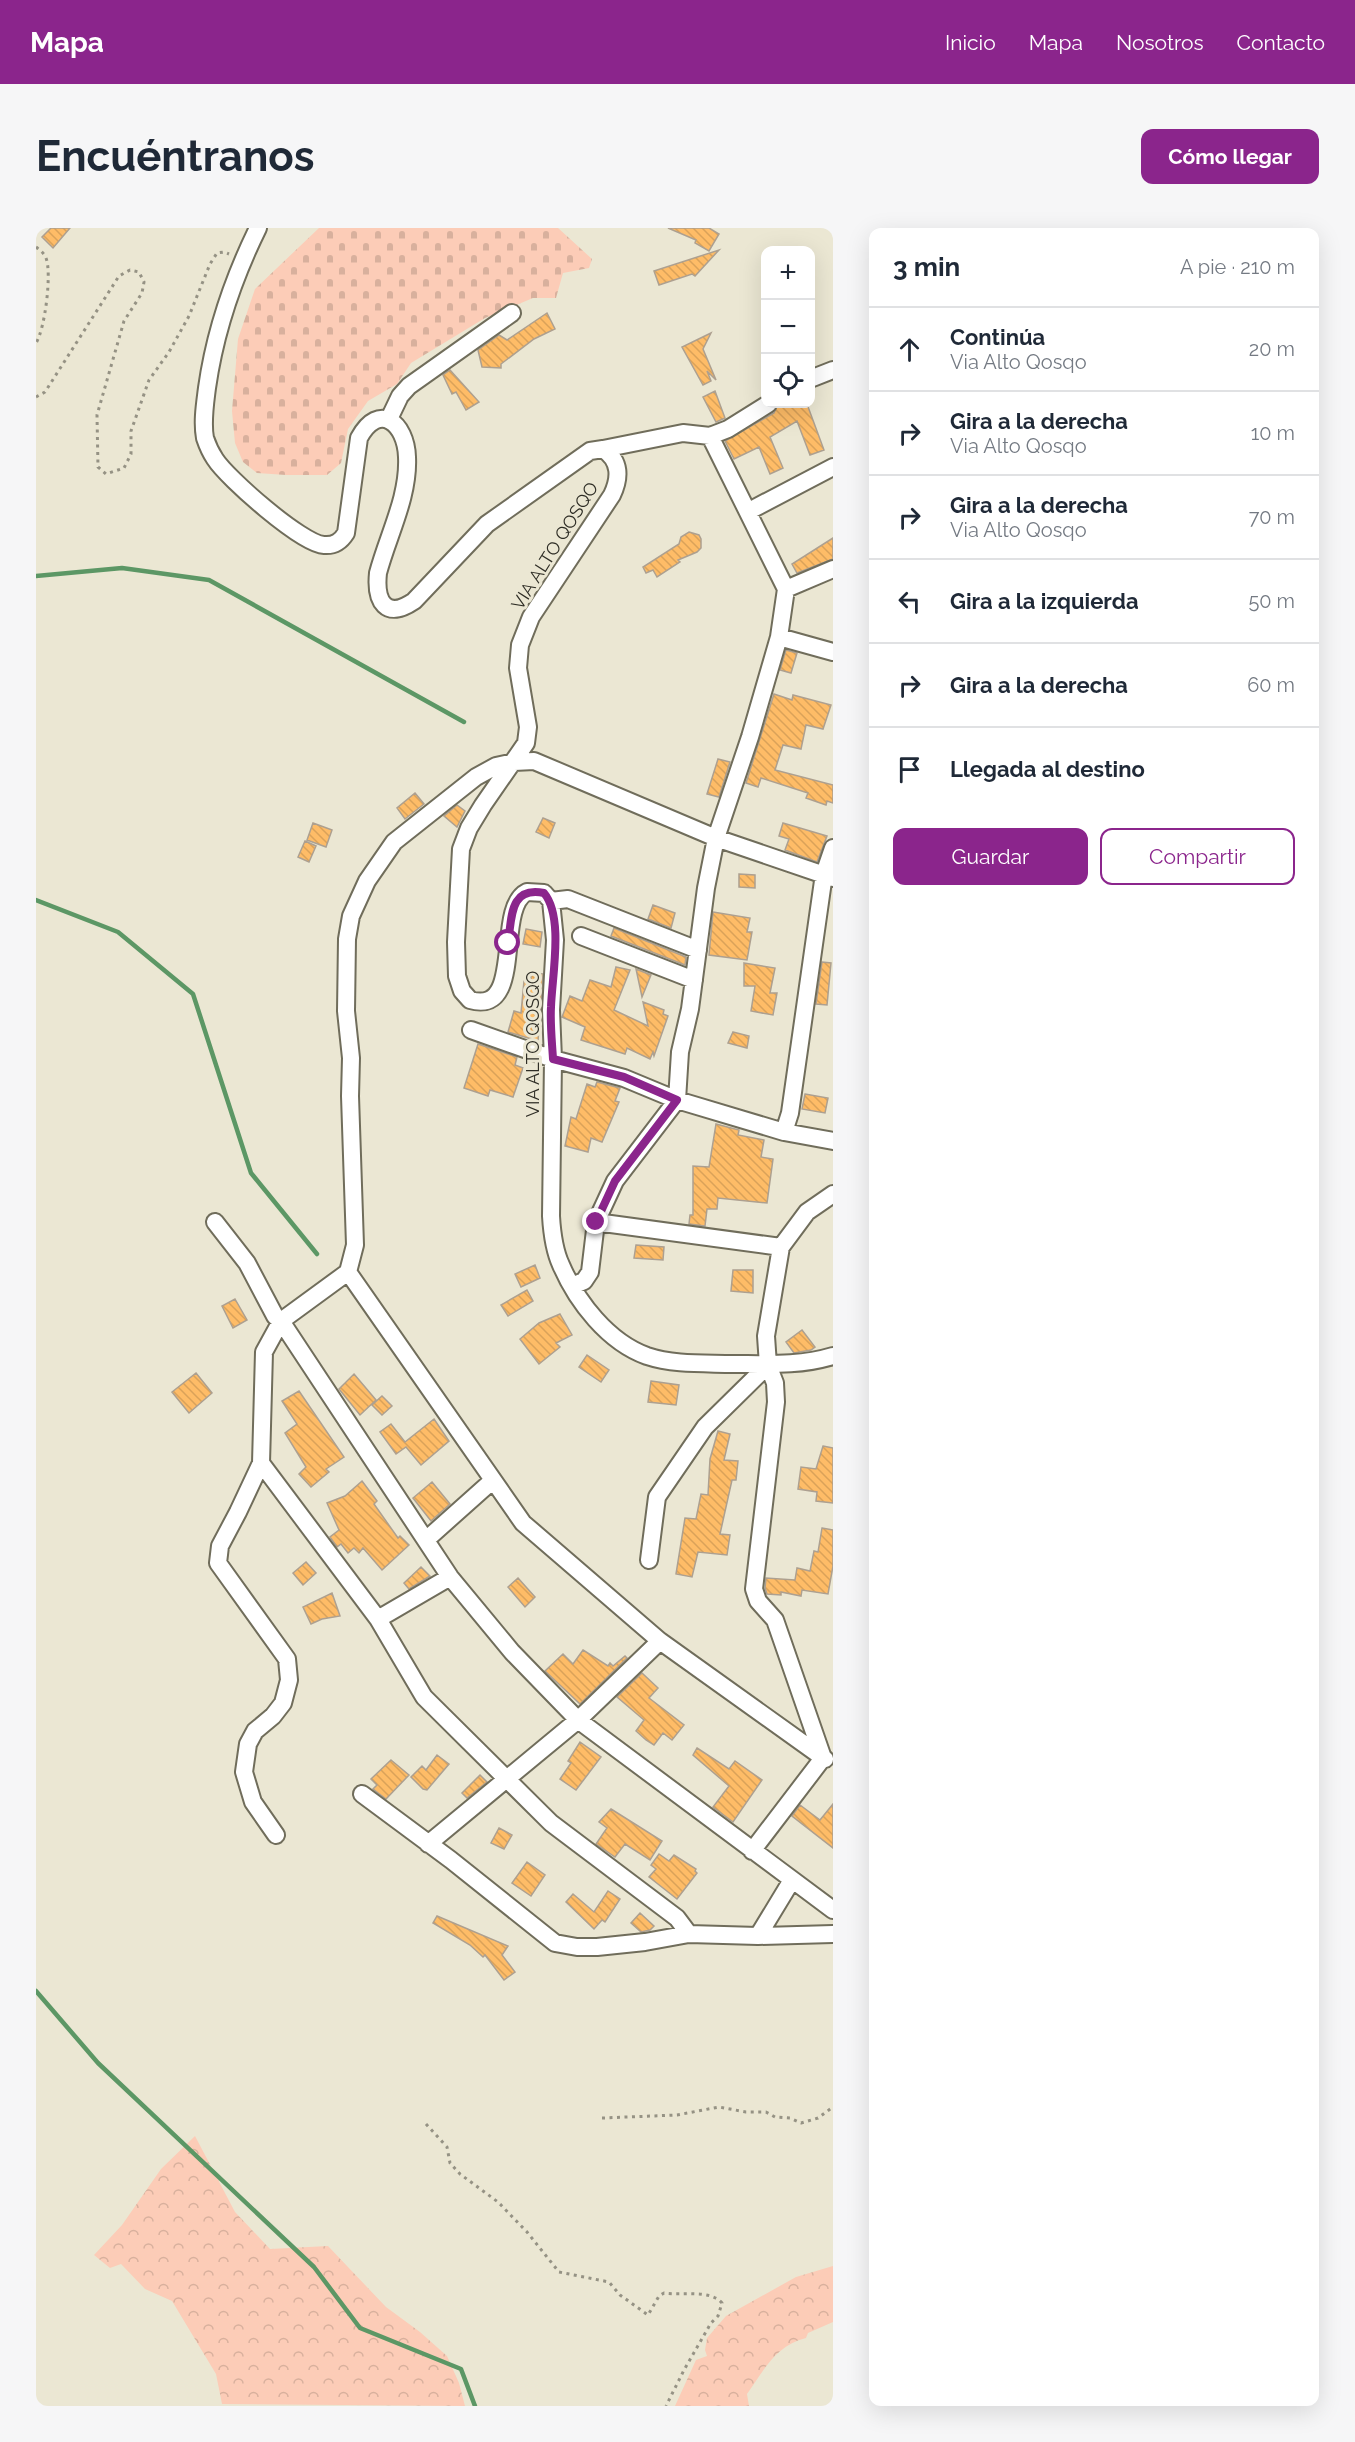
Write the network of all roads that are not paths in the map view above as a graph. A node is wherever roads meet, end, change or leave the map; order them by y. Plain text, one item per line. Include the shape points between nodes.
1 (258, 228) edge
2 (512, 313) dead end
3 (833, 370) edge
4 (815, 377) edge
5 (762, 408) edge
6 (389, 419) junction
7 (710, 436) junction
8 (603, 449) junction
9 (833, 467) edge
10 (749, 511) junction
11 (833, 569) edge
12 (786, 590) junction
13 (779, 637) junction
14 (833, 652) edge
15 (514, 762) junction
16 (716, 838) junction
17 (833, 848) edge
18 (829, 876) edge
19 (551, 901) junction
20 (581, 936) dead end
21 (698, 950) junction
22 (694, 980) junction
23 (471, 1030) dead end
24 (553, 1059) junction
25 (677, 1100) junction
26 (784, 1132) junction
27 (833, 1141) edge
28 (833, 1194) edge
29 (215, 1222) dead end
30 (596, 1222) junction
31 (781, 1247) junction
32 (348, 1272) junction
33 (572, 1286) junction
34 (281, 1321) junction
35 (831, 1359) edge
36 (768, 1365) junction
37 (261, 1463) junction
38 (492, 1481) junction
39 (427, 1539) junction
40 (649, 1560) dead end
41 (450, 1577) junction
42 (378, 1619) junction
43 (660, 1641) junction
44 (578, 1720) junction
45 (828, 1761) edge
46 (507, 1780) junction
47 (362, 1794) dead end
48 (276, 1835) dead end
49 (428, 1844) junction
50 (752, 1851) junction
51 (792, 1880) junction
52 (833, 1910) edge
53 (689, 1934) junction
54 (833, 1934) edge
55 (758, 1936) junction

1 - 6 street via 242,260 218,331 204,413 206,439 214,458 263,506 308,539 332,545 346,533 359,438 366,425
2 - 6 street via 409,386
3 - 4 street
5 - 7 street
6 - 8 street, VIA ALTO QOSQO via 405,440 407,459 406,484 376,588 381,601 390,609 414,601 487,524 590,451
7 - 8 street via 683,434
7 - 10 street
8 - 15 street, VIA ALTO QOSQO via 615,459 618,482 531,617 520,645 518,668 528,727 526,743
9 - 10 street
10 - 12 street
11 - 12 street
12 - 13 street
13 - 14 street
13 - 16 street
15 - 16 street via 534,761
15 - 19 street, VIA ALTO QOSQO via 483,805 461,849 457,976 470,1000 486,1000 502,985 516,902 521,895 544,893
15 - 32 street via 476,777 394,842 367,881 351,916 346,939 346,1011 351,1058 355,1245
16 - 18 street
16 - 21 street
17 - 18 street
18 - 26 street
19 - 21 street via 568,899
19 - 24 street, VIA ALTO QOSQO via 555,939
20 - 22 street
21 - 22 street
22 - 25 street via 680,1052
23 - 24 street
24 - 25 street via 624,1077
24 - 33 street, VIA ALTO QOSQO via 553,1241
25 - 26 street
25 - 30 street via 615,1181
26 - 27 street
28 - 31 street via 807,1212
29 - 34 street via 247,1263
30 - 31 street
30 - 33 street via 590,1272 584,1281
31 - 36 street via 766,1336
32 - 34 street
32 - 38 street
33 - 36 street, VIA ALTO QOSQO via 613,1336 648,1356 676,1362
34 - 37 street via 264,1352
34 - 39 street
35 - 36 street, VIA ALTO QOSQO
36 - 40 street via 705,1427 657,1497
36 - 45 street via 775,1383 776,1402 754,1589 775,1620
37 - 42 street
37 - 48 street via 220,1546 218,1563 287,1659 290,1680 283,1703 255,1731 248,1744 244,1772 253,1802
38 - 39 street
38 - 43 street via 523,1523
39 - 41 street
41 - 42 street
41 - 44 street via 512,1653
42 - 46 street via 423,1697
43 - 44 street
43 - 45 street
44 - 46 street
44 - 50 street
45 - 50 street
46 - 49 street
46 - 53 street via 551,1822 677,1918
47 - 49 street
49 - 53 street via 555,1943 597,1947
50 - 51 street
51 - 52 street
51 - 55 street
53 - 55 street
54 - 55 street

